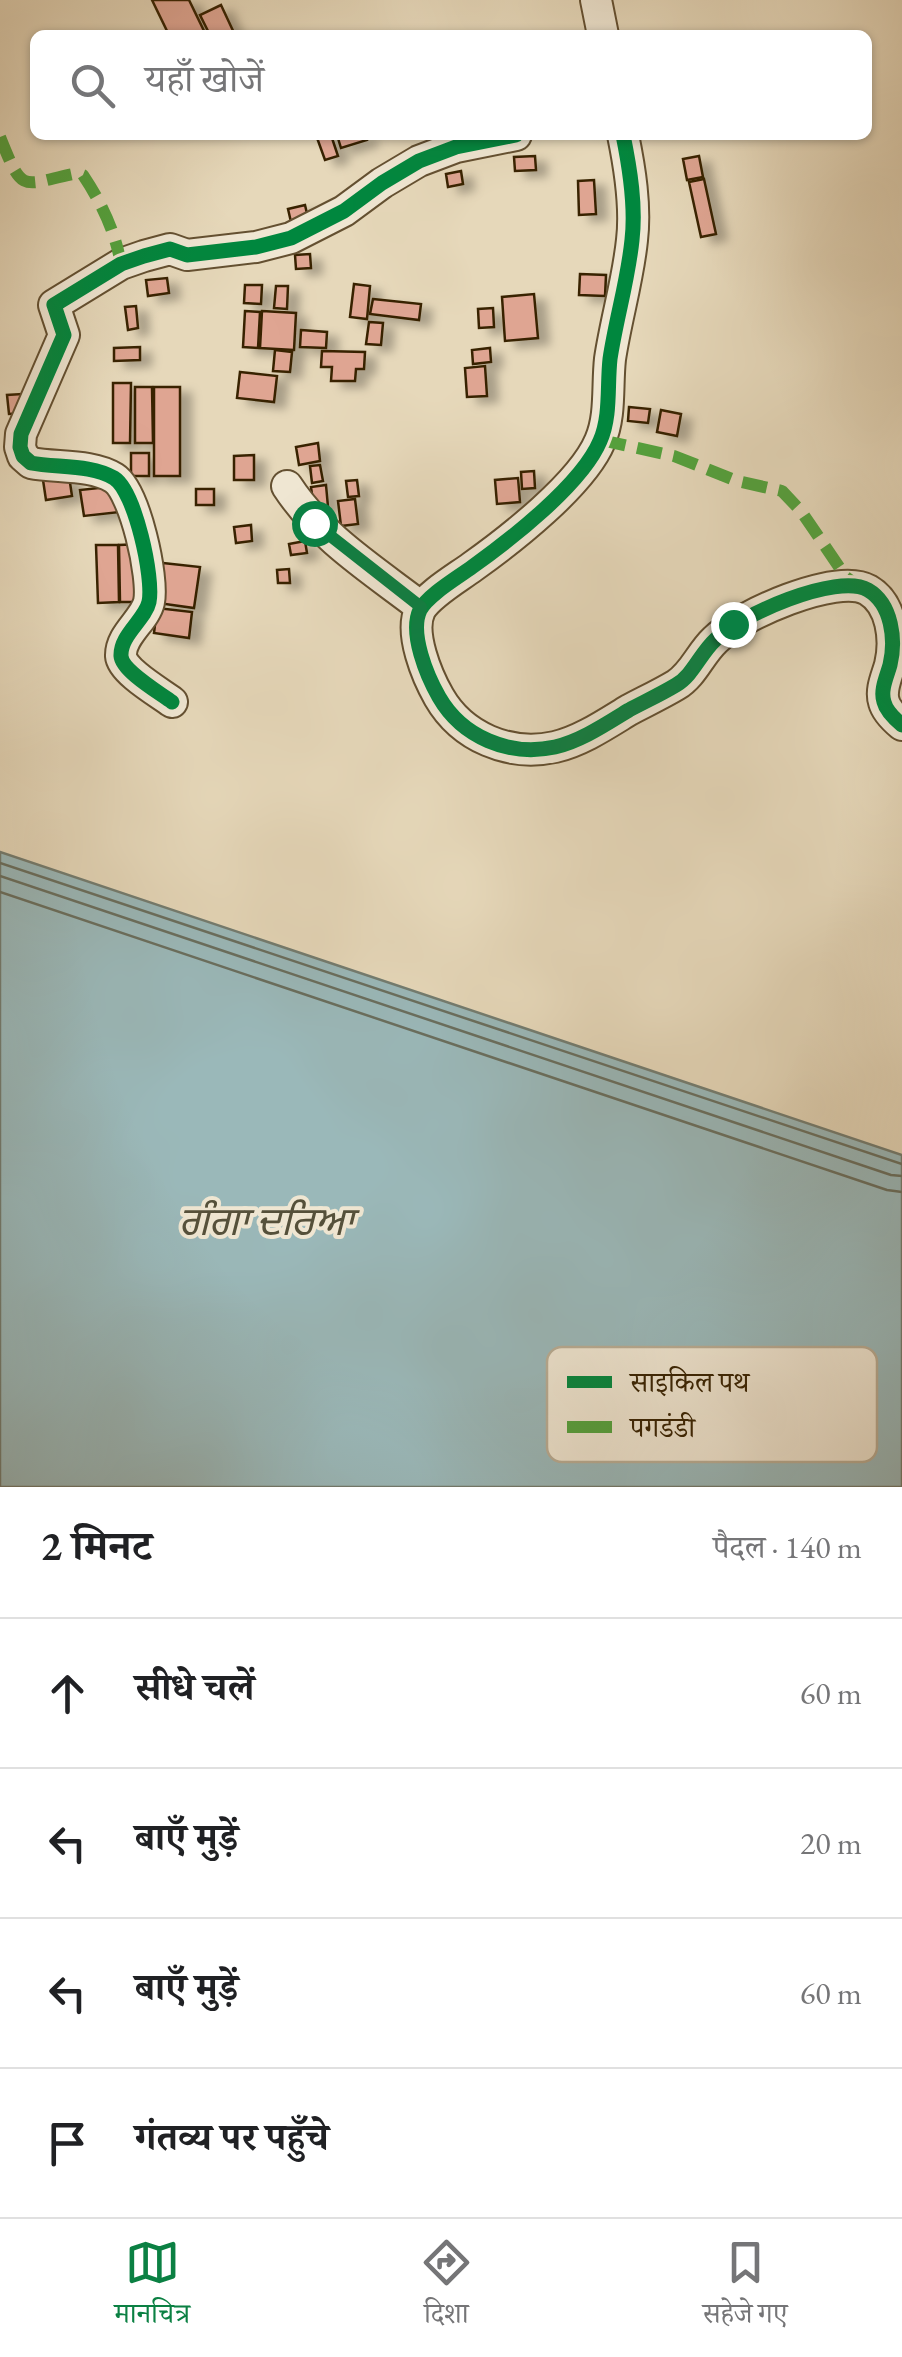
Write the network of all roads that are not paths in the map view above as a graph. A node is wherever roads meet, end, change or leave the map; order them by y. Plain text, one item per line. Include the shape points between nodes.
1 (596, 0) edge
2 (602, 30) edge
3 (491, 140) edge
4 (624, 140) edge
5 (287, 486) dead end
6 (421, 607) junction
7 (172, 702) dead end
8 (902, 726) edge

1 - 2 street
3 - 7 street via 420,161 291,238 144,256 54,304 64,335 20,447 30,463 112,476 128,495 150,584 148,606 121,656 131,672
4 - 6 street via 633,237 601,440 565,490
5 - 6 street via 314,523
6 - 8 street via 420,656 450,714 486,740 531,750 578,740 676,686 715,639 752,614 805,594 858,586 869,590 889,619 893,646 884,702

